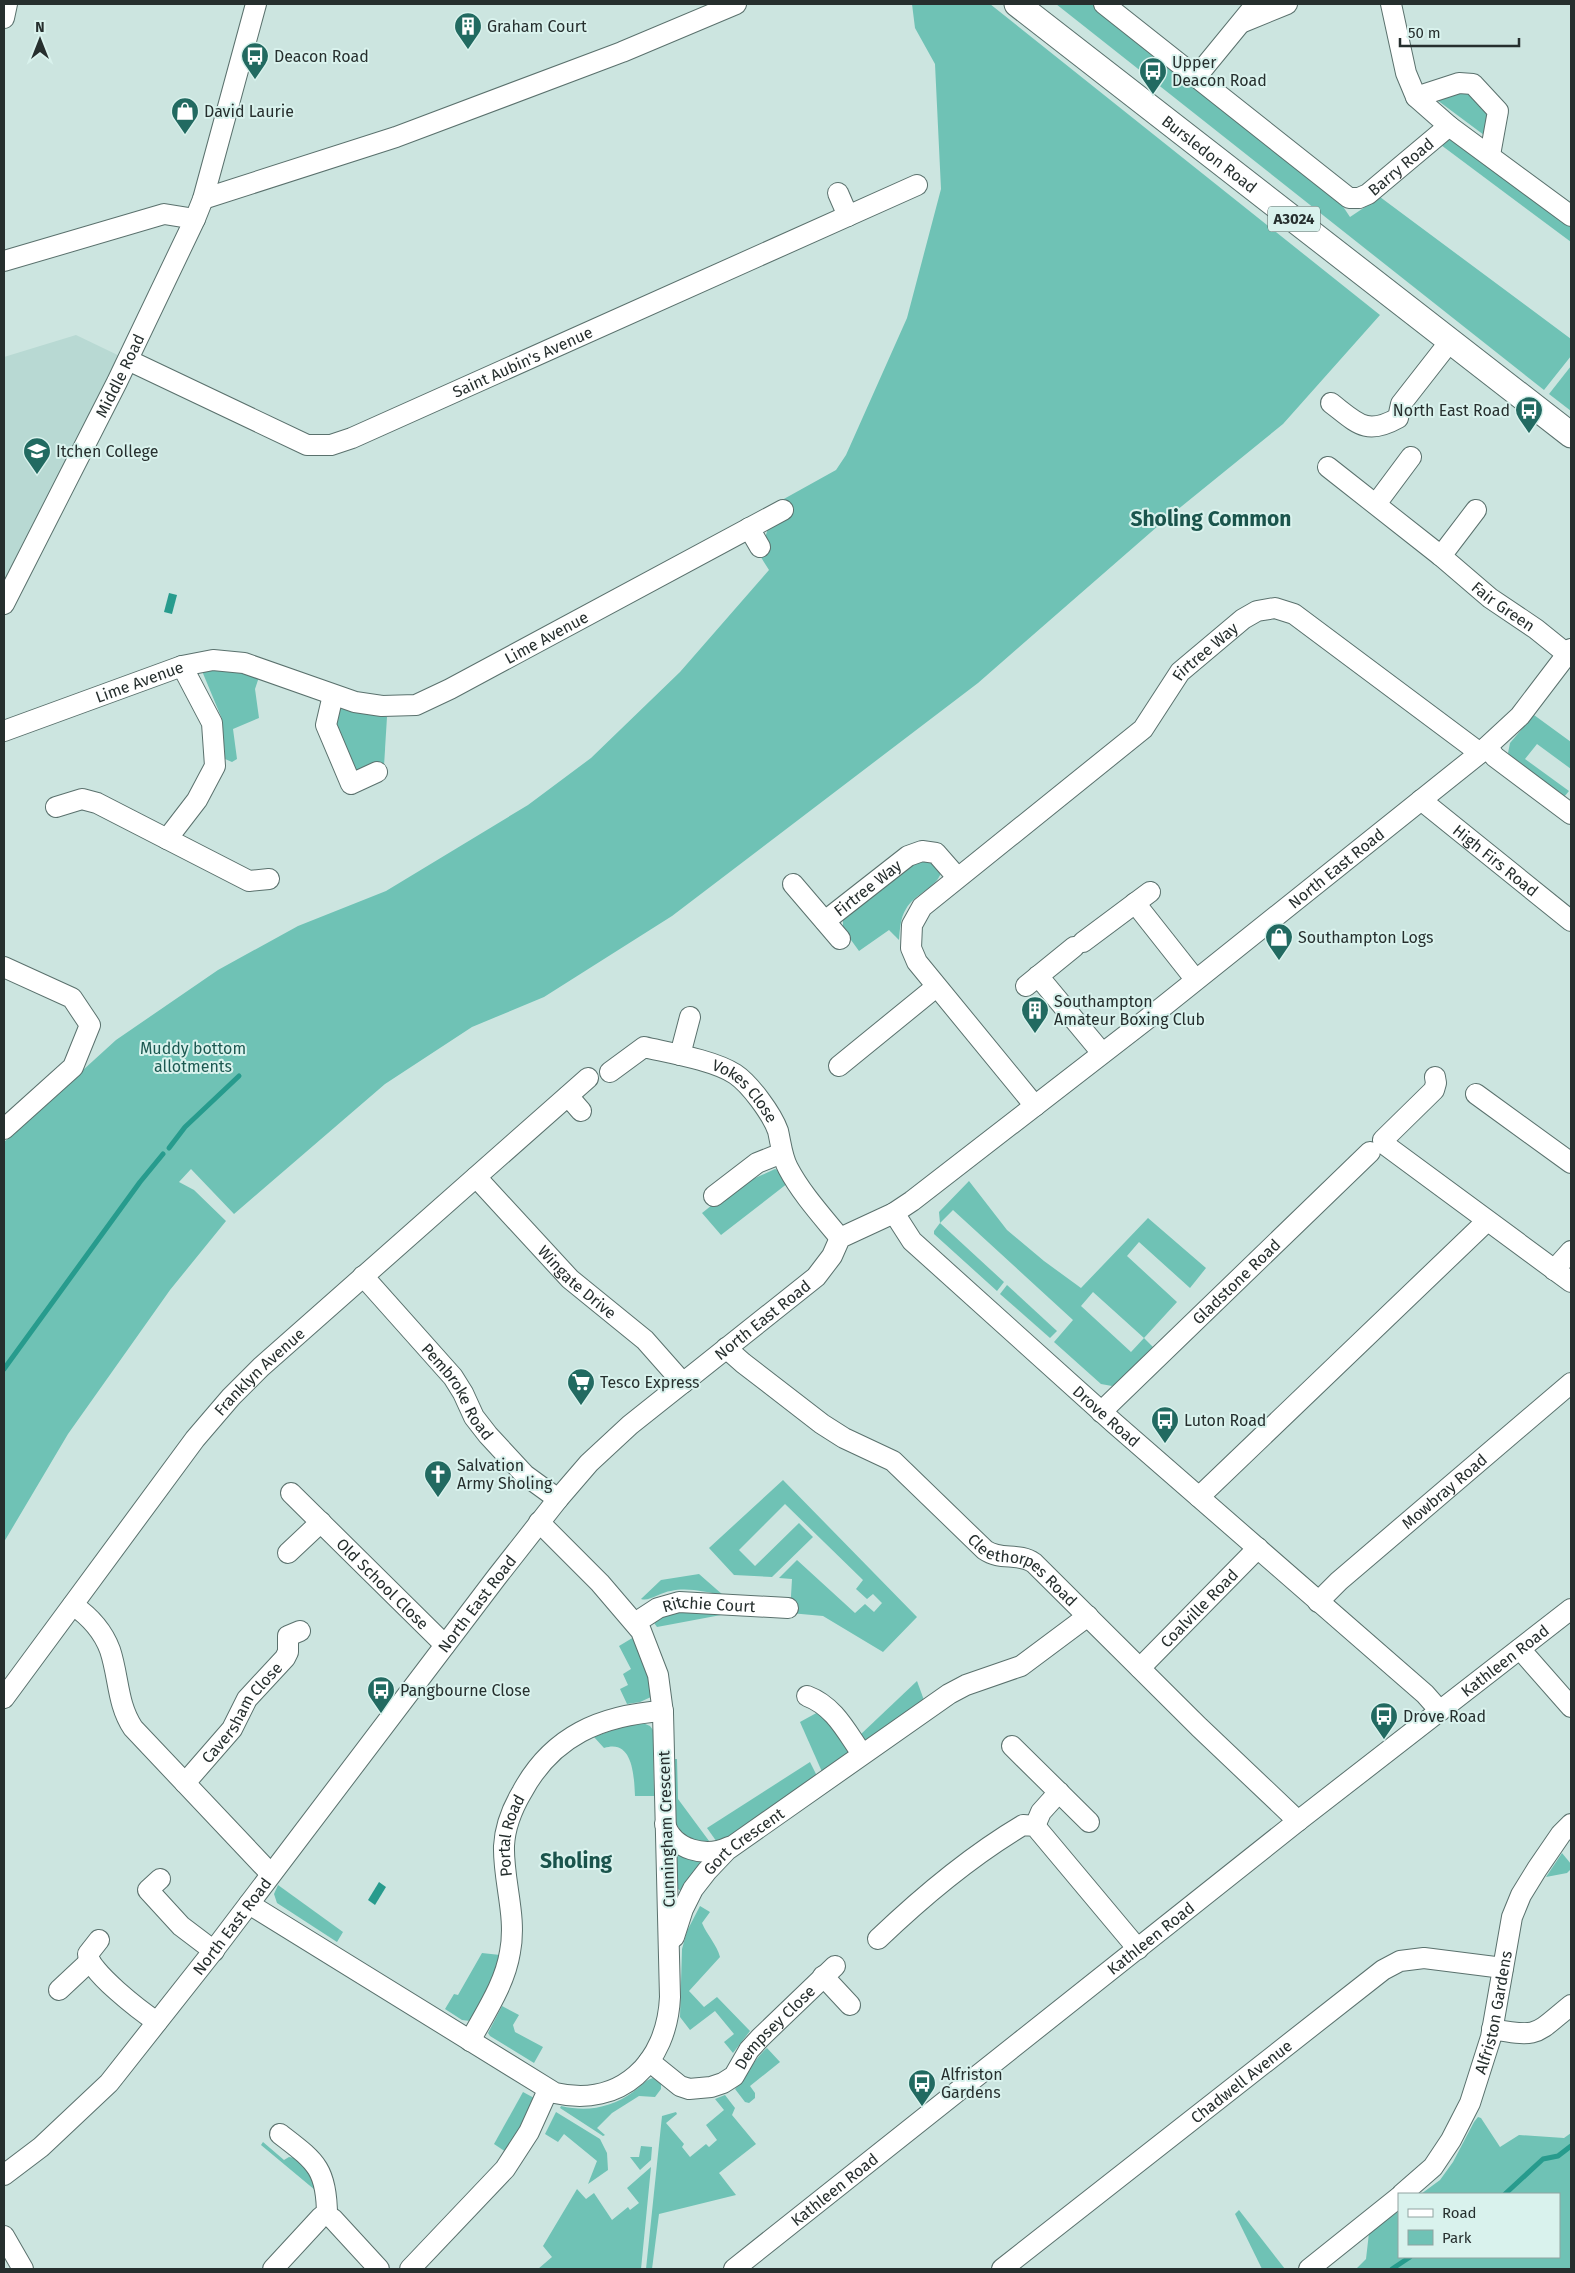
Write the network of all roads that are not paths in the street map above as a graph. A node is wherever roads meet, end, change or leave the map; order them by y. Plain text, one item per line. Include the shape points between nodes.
1 (8, 4) edge
2 (256, 4) edge
3 (736, 4) edge
4 (1017, 4) edge
5 (1104, 4) edge
6 (1256, 4) edge
7 (1287, 4) edge
8 (1391, 4) edge
9 (4, 18) edge
10 (1241, 23) junction
11 (1197, 76) junction
12 (1416, 97) junction
13 (1449, 126) junction
14 (1490, 155) junction
15 (917, 185) dead end
16 (838, 193) dead end
17 (203, 199) junction
18 (848, 216) junction
19 (1571, 216) edge
20 (195, 219) junction
21 (4, 262) edge
22 (1451, 340) junction
23 (128, 360) junction
24 (1331, 403) dead end
25 (1571, 435) edge
26 (1411, 457) dead end
27 (1328, 467) dead end
28 (1376, 504) junction
29 (783, 510) dead end
30 (1476, 510) dead end
31 (749, 528) junction
32 (760, 547) dead end
33 (1441, 556) junction
34 (4, 604) edge
35 (1569, 652) edge
36 (182, 666) junction
37 (333, 695) junction
38 (4, 731) edge
39 (1484, 750) junction
40 (377, 772) dead end
41 (1421, 800) junction
42 (56, 807) dead end
43 (1571, 814) edge
44 (167, 839) junction
45 (957, 877) junction
46 (269, 879) dead end
47 (793, 884) dead end
48 (825, 921) junction
49 (1571, 921) edge
50 (840, 939) dead end
51 (4, 967) edge
52 (1195, 980) junction
53 (936, 987) junction
54 (690, 1017) dead end
55 (1102, 1053) junction
56 (680, 1056) junction
57 (839, 1066) dead end
58 (610, 1072) dead end
59 (1435, 1077) dead end
60 (588, 1078) dead end
61 (1476, 1094) dead end
62 (568, 1096) junction
63 (1035, 1106) junction
64 (581, 1111) dead end
65 (4, 1129) edge
66 (1370, 1152) dead end
67 (782, 1153) junction
68 (1571, 1163) edge
69 (476, 1177) junction
70 (714, 1196) dead end
71 (894, 1212) junction
72 (1487, 1221) junction
73 (840, 1238) junction
74 (1571, 1251) edge
75 (1554, 1270) junction
76 (363, 1276) junction
77 (1571, 1282) edge
78 (726, 1348) junction
79 (683, 1383) junction
80 (1571, 1383) edge
81 (1101, 1412) junction
82 (291, 1493) dead end
83 (1199, 1497) junction
84 (558, 1499) junction
85 (320, 1522) junction
86 (539, 1522) junction
87 (1258, 1548) junction
88 (288, 1553) dead end
89 (1318, 1602) junction
90 (73, 1605) junction
91 (788, 1608) dead end
92 (1571, 1609) edge
93 (1088, 1616) junction
94 (635, 1623) junction
95 (287, 1633) dead end
96 (445, 1645) junction
97 (1520, 1649) junction
98 (1140, 1668) junction
99 (807, 1696) dead end
100 (4, 1698) edge
101 (1571, 1707) edge
102 (1440, 1711) junction
103 (663, 1712) junction
104 (1012, 1746) dead end
105 (862, 1754) junction
106 (185, 1783) junction
107 (1059, 1792) junction
108 (1089, 1822) dead end
109 (1298, 1822) junction
110 (665, 1824) junction
111 (1571, 1824) edge
112 (1035, 1826) junction
113 (731, 1846) junction
114 (271, 1874) junction
115 (160, 1878) dead end
116 (249, 1904) junction
117 (878, 1939) dead end
118 (99, 1940) dead end
119 (1138, 1949) junction
120 (214, 1951) junction
121 (90, 1961) junction
122 (670, 1961) junction
123 (1503, 1968) junction
124 (59, 1990) dead end
125 (850, 2005) dead end
126 (1571, 2005) edge
127 (157, 2022) junction
128 (1492, 2029) junction
129 (470, 2041) junction
130 (650, 2061) junction
131 (548, 2090) junction
132 (280, 2134) dead end
133 (4, 2175) edge
134 (1403, 2193) edge
135 (1398, 2198) edge
136 (327, 2216) junction
137 (4, 2236) edge
138 (23, 2269) edge
139 (273, 2269) edge
140 (379, 2269) edge
141 (410, 2269) edge
142 (734, 2269) edge
143 (1002, 2269) edge
144 (1309, 2269) edge

1 - 9 street
2 - 17 street, Middle Road
3 - 17 street via 622,52 396,137
4 - 22 main road, Bursledon Road / A3024
5 - 11 street
6 - 10 street
7 - 10 street
8 - 12 street, Barry Road via 1406,73
10 - 11 street
11 - 13 street, Barry Road via 1349,198 1368,194
12 - 13 street, Barry Road
12 - 14 street via 1459,83 1473,84 1498,111
13 - 14 street, Barry Road
14 - 19 street, Barry Road
15 - 18 street, Saint Aubin's Avenue
16 - 18 street
17 - 20 street, Middle Road
18 - 23 street, Saint Aubin's Avenue via 457,392 331,445 307,446
20 - 21 street via 164,214
20 - 23 street, Middle Road
22 - 24 street via 1401,404 1398,418 1376,428 1365,427
22 - 25 main road, Bursledon Road / A3024
23 - 34 street, Middle Road
26 - 28 street
27 - 28 street, Fair Green
28 - 33 street, Fair Green
29 - 31 street, Lime Avenue
30 - 33 street
31 - 32 street
31 - 37 street, Lime Avenue via 432,699 414,705 382,706
33 - 35 street, Fair Green via 1490,598
35 - 39 street, North East Road via 1520,716
36 - 37 street, Lime Avenue via 213,660 244,663
36 - 38 street, Lime Avenue
36 - 44 street via 212,723 215,766 197,800
37 - 40 street via 326,724 351,784
39 - 41 street, North East Road
39 - 43 street, Firtree Way
39 - 45 street, Firtree Way via 1301,618 1282,610 1266,609 1243,619 1186,666 1143,728
41 - 49 street, High Firs Road
41 - 52 street, North East Road
42 - 44 street via 82,799
44 - 46 street via 249,881
45 - 48 street, Firtree Way via 936,853 918,852 908,856
45 - 53 street, Firtree Way via 922,907 912,925 913,955
47 - 48 street, Firtree Way
48 - 50 street, Firtree Way
51 - 65 street via 72,998 90,1026 73,1067
52 - 55 street, North East Road
52 - 55 street via 1143,898 1032,981
53 - 57 street
53 - 63 street, Firtree Way
54 - 56 street
55 - 63 street, North East Road
56 - 58 street, Vokes Close via 644,1047
56 - 67 street, Vokes Close via 720,1066 742,1080 772,1119
59 - 72 street via 1434,1090 1383,1140 1384,1144
60 - 62 street, Franklyn Avenue
61 - 68 street
62 - 64 street
62 - 69 street, Franklyn Avenue
63 - 71 street, North East Road
66 - 81 street, Gladstone Road
67 - 70 street via 757,1163
67 - 73 street, Vokes Close via 796,1181
69 - 76 street, Franklyn Avenue
69 - 79 street, Wingate Drive via 569,1277 644,1340
71 - 73 street, North East Road
71 - 81 street, Drove Road via 908,1237
72 - 75 street
72 - 83 street
73 - 78 street, North East Road via 832,1256 816,1277
74 - 75 street
75 - 77 street
76 - 84 street, Pembroke Road via 453,1377 474,1417 494,1442 532,1482
76 - 90 street, Franklyn Avenue via 261,1367 215,1415
78 - 79 street, North East Road
78 - 93 street, Cleethorpes Road via 822,1424 893,1461 985,1550 997,1557 1018,1556 1034,1563
79 - 84 street, North East Road via 609,1444
80 - 89 street, Mowbray Road
81 - 83 street, Drove Road
82 - 85 street, Old School Close
83 - 87 street, Drove Road
84 - 86 street, North East Road
85 - 88 street
85 - 96 street, Old School Close
86 - 94 street, Cunningham Crescent
86 - 96 street, North East Road
87 - 89 street, Drove Road
87 - 98 street, Coalville Road
89 - 102 street, Drove Road via 1425,1694
90 - 100 street, Franklyn Avenue
90 - 106 street via 86,1614 106,1641 124,1712 141,1750
91 - 94 street, Ritchie Court via 679,1602 658,1608
92 - 97 street, Kathleen Road
93 - 98 street, Cleethorpes Road
93 - 105 street, Gort Crescent via 1021,1666 958,1689
94 - 103 street, Cunningham Crescent via 655,1662
95 - 106 street, Caversham Close via 288,1652 285,1658 247,1699 232,1729
96 - 114 street, North East Road
97 - 101 street
97 - 102 street, Kathleen Road
98 - 109 street, Cleethorpes Road
99 - 105 street via 828,1708
102 - 109 street, Kathleen Road
103 - 110 street, Cunningham Crescent
103 - 129 street, Portal Road via 630,1715 581,1730 548,1756 524,1788 509,1819 504,1846 511,1951 496,1993
104 - 107 street
105 - 113 street, Gort Crescent
106 - 114 street
107 - 108 street
107 - 112 street via 1041,1812
109 - 119 street, Kathleen Road
110 - 113 street via 674,1839 696,1851 716,1852
110 - 122 street, Cunningham Crescent
111 - 123 street, Alfriston Gardens via 1556,1840 1522,1895 1511,1920
112 - 117 street via 1022,1825 990,1844 943,1880
112 - 119 street
113 - 122 street, Gort Crescent via 707,1871 688,1899 675,1932
114 - 116 street, North East Road
115 - 120 street via 148,1890 181,1926
116 - 120 street, North East Road
116 - 129 street, Cunningham Crescent
118 - 121 street via 88,1954
119 - 142 street, Kathleen Road
120 - 127 street, North East Road
121 - 124 street
121 - 127 street via 122,1995
122 - 130 street, Cunningham Crescent via 668,2016 664,2034
123 - 128 street, Alfriston Gardens
123 - 143 street, Chadwell Avenue via 1424,1958 1400,1961 1388,1967
125 - 130 street, Dempsey Close via 829,1971 760,2038 734,2076 723,2083 700,2089 680,2086
126 - 128 street via 1532,2034
127 - 133 street, North East Road via 109,2083 41,2147
128 - 134 street, Alfriston Gardens via 1476,2086 1451,2140 1433,2167
129 - 131 street, Cunningham Crescent
130 - 131 street, Cunningham Crescent via 625,2084 609,2092 579,2097
131 - 141 street via 529,2132 505,2169
132 - 136 street via 318,2167 326,2196
135 - 144 street
136 - 139 street via 321,2217
136 - 140 street
137 - 138 street

